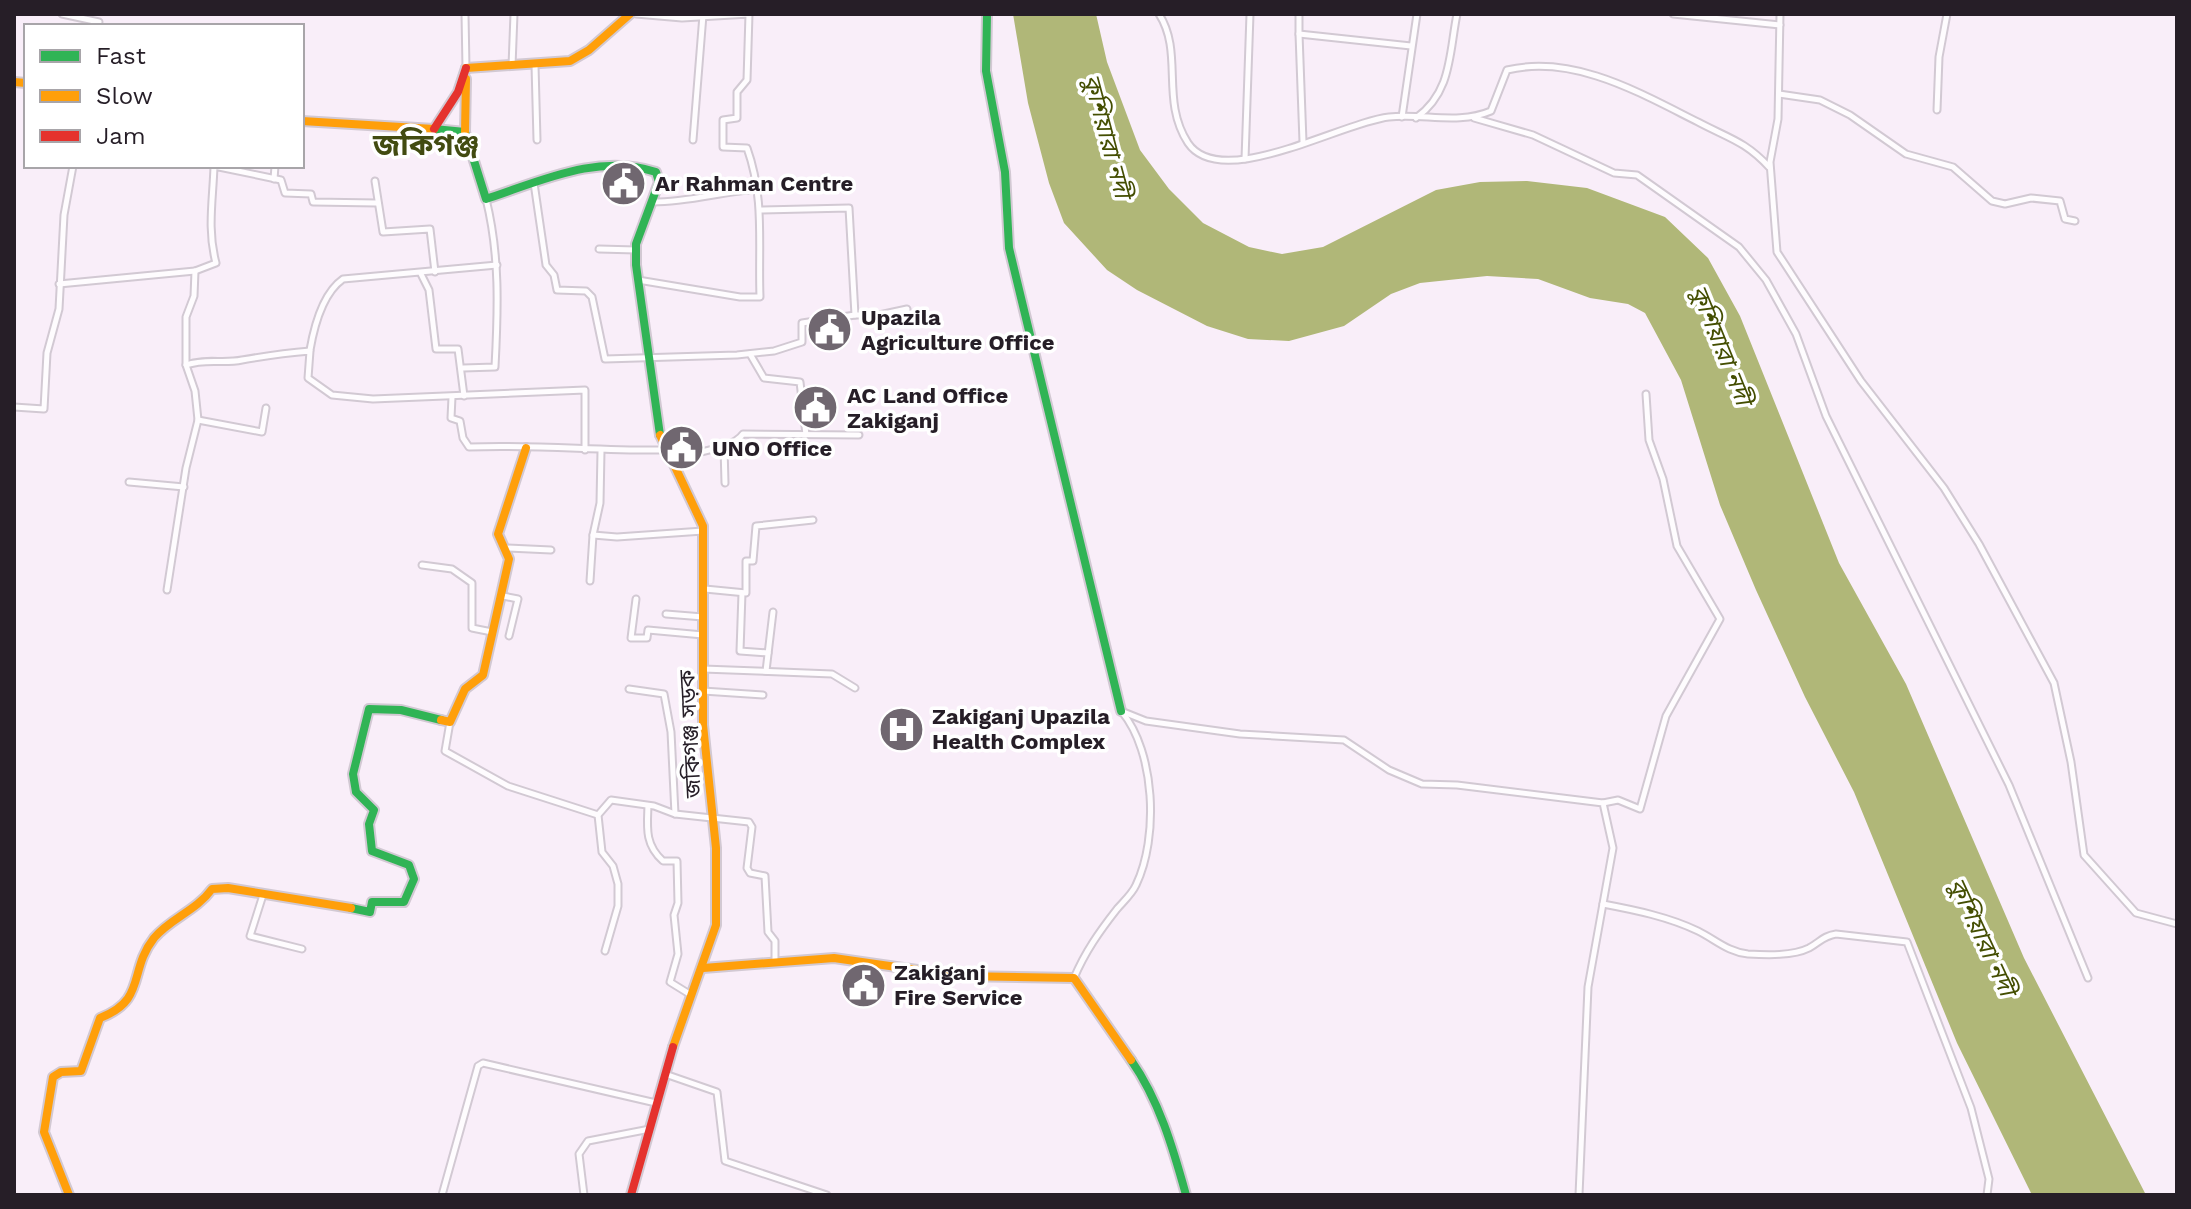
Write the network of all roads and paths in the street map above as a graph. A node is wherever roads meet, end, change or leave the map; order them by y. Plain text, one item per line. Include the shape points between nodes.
1 (62, 14) edge
2 (465, 14) edge
3 (514, 14) edge
4 (633, 14) edge
5 (987, 14) edge
6 (1159, 14) edge
7 (1250, 14) edge
8 (1299, 14) edge
9 (1417, 14) edge
10 (1457, 14) edge
11 (1673, 14) edge
12 (1780, 14) edge
13 (1947, 14) edge
14 (703, 15) edge
15 (98, 24) edge
16 (1780, 25) junction
17 (1299, 34) junction
18 (1411, 46) junction
19 (535, 65) junction
20 (512, 67) junction
21 (466, 68) junction
22 (1779, 94) junction
23 (1937, 110) dead end
24 (1402, 117) junction
25 (1415, 118) junction
26 (1474, 118) junction
27 (304, 121) edge
28 (434, 129) junction
29 (465, 132) junction
30 (537, 140) dead end
31 (693, 140) dead end
32 (1303, 142) junction
33 (1245, 159) junction
34 (1770, 167) junction
35 (73, 168) edge
36 (214, 168) edge
37 (223, 168) edge
38 (275, 168) edge
39 (274, 179) junction
40 (375, 181) dead end
41 (534, 182) junction
42 (760, 189) junction
43 (486, 199) junction
44 (653, 202) junction
45 (377, 203) junction
46 (761, 210) junction
47 (2075, 221) dead end
48 (599, 249) dead end
49 (636, 250) junction
50 (497, 265) junction
51 (195, 271) junction
52 (435, 272) junction
53 (421, 274) junction
54 (638, 280) junction
55 (59, 284) junction
56 (907, 309) dead end
57 (855, 315) junction
58 (310, 351) junction
59 (750, 354) junction
60 (649, 358) junction
61 (186, 365) junction
62 (463, 368) junction
63 (1646, 394) dead end
64 (464, 396) junction
65 (452, 397) junction
66 (14, 407) edge
67 (266, 408) dead end
68 (198, 420) junction
69 (806, 435) junction
70 (859, 435) dead end
71 (724, 447) junction
72 (526, 448) junction
73 (585, 450) junction
74 (665, 450) junction
75 (601, 451) junction
76 (670, 462) junction
77 (129, 482) dead end
78 (725, 483) dead end
79 (185, 488) junction
80 (813, 520) dead end
81 (704, 531) junction
82 (593, 535) junction
83 (506, 548) junction
84 (551, 550) dead end
85 (422, 565) dead end
86 (590, 581) dead end
87 (705, 589) junction
88 (167, 590) dead end
89 (742, 593) junction
90 (503, 596) junction
91 (636, 599) dead end
92 (773, 612) dead end
93 (666, 614) dead end
94 (704, 617) junction
95 (493, 632) junction
96 (704, 635) junction
97 (509, 636) dead end
98 (768, 653) junction
99 (703, 669) junction
100 (766, 671) junction
101 (855, 688) dead end
102 (629, 689) dead end
103 (703, 691) junction
104 (763, 695) dead end
105 (1121, 711) junction
106 (450, 722) junction
107 (1603, 803) junction
108 (648, 806) junction
109 (675, 814) junction
110 (598, 815) junction
111 (712, 816) junction
112 (263, 895) junction
113 (1603, 904) junction
114 (2177, 924) edge
115 (302, 949) dead end
116 (605, 951) dead end
117 (775, 963) junction
118 (703, 968) junction
119 (1074, 978) junction
120 (2088, 978) dead end
121 (691, 995) junction
122 (664, 1073) junction
123 (656, 1103) junction
124 (650, 1129) junction
125 (69, 1195) edge
126 (442, 1195) edge
127 (584, 1195) edge
128 (631, 1195) edge
129 (827, 1195) edge
130 (1186, 1195) edge
131 (1579, 1195) edge
132 (1987, 1195) edge

1 - 15 street
2 - 21 street
3 - 20 street
4 - 14 street
4 - 19 street via 570,61
5 - 105 street via 986,71 1005,172 1009,248
6 - 33 street via 1170,36 1173,103 1188,143 1205,158
7 - 33 street
8 - 17 street
9 - 18 street
10 - 25 street via 1445,85 1433,105
11 - 16 street
12 - 16 street
13 - 23 street
14 - 31 street
14 - 42 street via 749,14 747,80 737,92 737,118 723,120 723,147 747,148
16 - 22 street
17 - 18 street
17 - 32 street
18 - 24 street
19 - 20 street
19 - 30 street
20 - 21 street
21 - 28 street via 458,92
21 - 29 street
22 - 34 street
22 - 47 street via 1820,100 1850,115 1906,154 1953,167 1992,201 2060,201 2065,219
24 - 25 street
24 - 32 street via 1389,116
25 - 26 street
26 - 34 street via 1491,111 1507,70 1528,65 1583,72 1615,81 1749,145
26 - 120 street via 1566,148 1614,173 1637,175 1739,247 1766,280 1796,334 1826,416 2020,811
27 - 28 street
28 - 29 street
29 - 43 street
32 - 33 street
34 - 114 street via 1777,252 1791,279 1944,488 2054,683 2084,855 2136,913
35 - 55 street
36 - 51 street via 209,212 216,263
37 - 39 street
38 - 39 street
39 - 45 street via 281,180 285,193 311,194 313,202
40 - 45 street
41 - 43 street, জকিগঞ্জ সড়ক
41 - 44 street, জকিগঞ্জ সড়ক via 549,175 643,165 656,172 659,182
41 - 60 street via 542,254 557,290 586,291 592,297 605,359
42 - 44 street
42 - 46 street
43 - 50 street
44 - 49 street, জকিগঞ্জ সড়ক
45 - 52 street via 383,232 430,229
46 - 54 street via 760,297
46 - 57 street via 849,208
48 - 49 street
49 - 54 street, জকিগঞ্জ সড়ক
50 - 52 street
50 - 62 street via 495,367
51 - 55 street
51 - 61 street via 186,317
52 - 53 street
53 - 58 street via 343,279 333,286
53 - 62 street via 429,290 436,349 458,349
54 - 60 street, জকিগঞ্জ সড়ক
55 - 66 street via 44,409
56 - 57 street
57 - 59 street via 802,323 802,342
58 - 61 street via 240,361 202,359
58 - 65 street via 308,378 332,395
59 - 60 street
59 - 69 street via 764,378 800,382
60 - 74 street, জকিগঞ্জ সড়ক
61 - 68 street
62 - 64 street
63 - 107 street via 1649,440 1677,546 1720,619 1663,724 1640,809 1618,800
64 - 65 street
64 - 73 street via 585,390
65 - 72 street via 451,418 460,421 469,447
67 - 68 street via 262,432
68 - 79 street
69 - 70 street
69 - 71 street via 743,434
71 - 76 street via 701,449
71 - 78 street
72 - 73 street
72 - 83 street via 524,470 512,488 501,527 499,542
73 - 75 street
74 - 75 street
74 - 76 street, জকিগঞ্জ সড়ক
75 - 82 street
76 - 81 street, জকিগঞ্জ সড়ক
77 - 79 street
79 - 88 street
80 - 89 street via 756,526 756,552 753,561 746,561
81 - 82 street
81 - 87 street, জকিগঞ্জ সড়ক
82 - 86 street
83 - 84 street
83 - 90 street
85 - 95 street via 452,569 472,583 472,628
87 - 89 street
87 - 94 street, জকিগঞ্জ সড়ক
89 - 98 street via 740,651
90 - 95 street
90 - 97 street via 518,599
91 - 96 street via 631,638 647,638 648,630
92 - 98 street
93 - 94 street
94 - 96 street, জকিগঞ্জ সড়ক
95 - 106 street via 483,675 465,689
96 - 99 street, জকিগঞ্জ সড়ক
98 - 100 street
99 - 100 street
99 - 103 street, জকিগঞ্জ সড়ক
100 - 101 street via 832,674
102 - 109 street via 664,694
103 - 104 street
103 - 111 street, জকিগঞ্জ সড়ক
105 - 107 street via 1146,721 1240,734 1344,740 1389,770 1422,784
105 - 119 street via 1134,726 1146,758 1146,845 1136,886 1085,950
106 - 110 street via 445,751 508,786
106 - 112 street via 401,710 369,709 355,762 356,792 374,810 369,824 372,851 409,865 414,879 404,902 372,902 370,912 358,912
107 - 113 street via 1613,848
108 - 109 street
108 - 110 street via 611,800
108 - 121 street via 647,836 653,852 663,861 677,861 678,954 670,982
109 - 111 street
110 - 116 street via 602,852 618,884 618,906
111 - 117 street via 749,822 752,827 747,868 765,876
111 - 118 street, জকিগঞ্জ সড়ক via 716,925
112 - 115 street via 250,936
112 - 125 street via 212,889 200,909 163,927 149,944 134,996 117,1013 100,1018 81,1071 53,1077 44,1132
113 - 131 street via 1588,987
113 - 132 street via 1657,916 1747,954 1797,952 1836,934 1907,942 1971,1108 1989,1179
117 - 118 street
117 - 119 street via 834,958 959,976
118 - 121 street, জকিগঞ্জ সড়ক
119 - 130 street via 1148,1084
121 - 122 street, জকিগঞ্জ সড়ক
122 - 123 street, জকিগঞ্জ সড়ক
122 - 129 street via 717,1092 725,1161
123 - 124 street, জকিগঞ্জ সড়ক
123 - 126 street via 483,1063
124 - 127 street via 588,1141 579,1154
124 - 128 street, জকিগঞ্জ সড়ক

